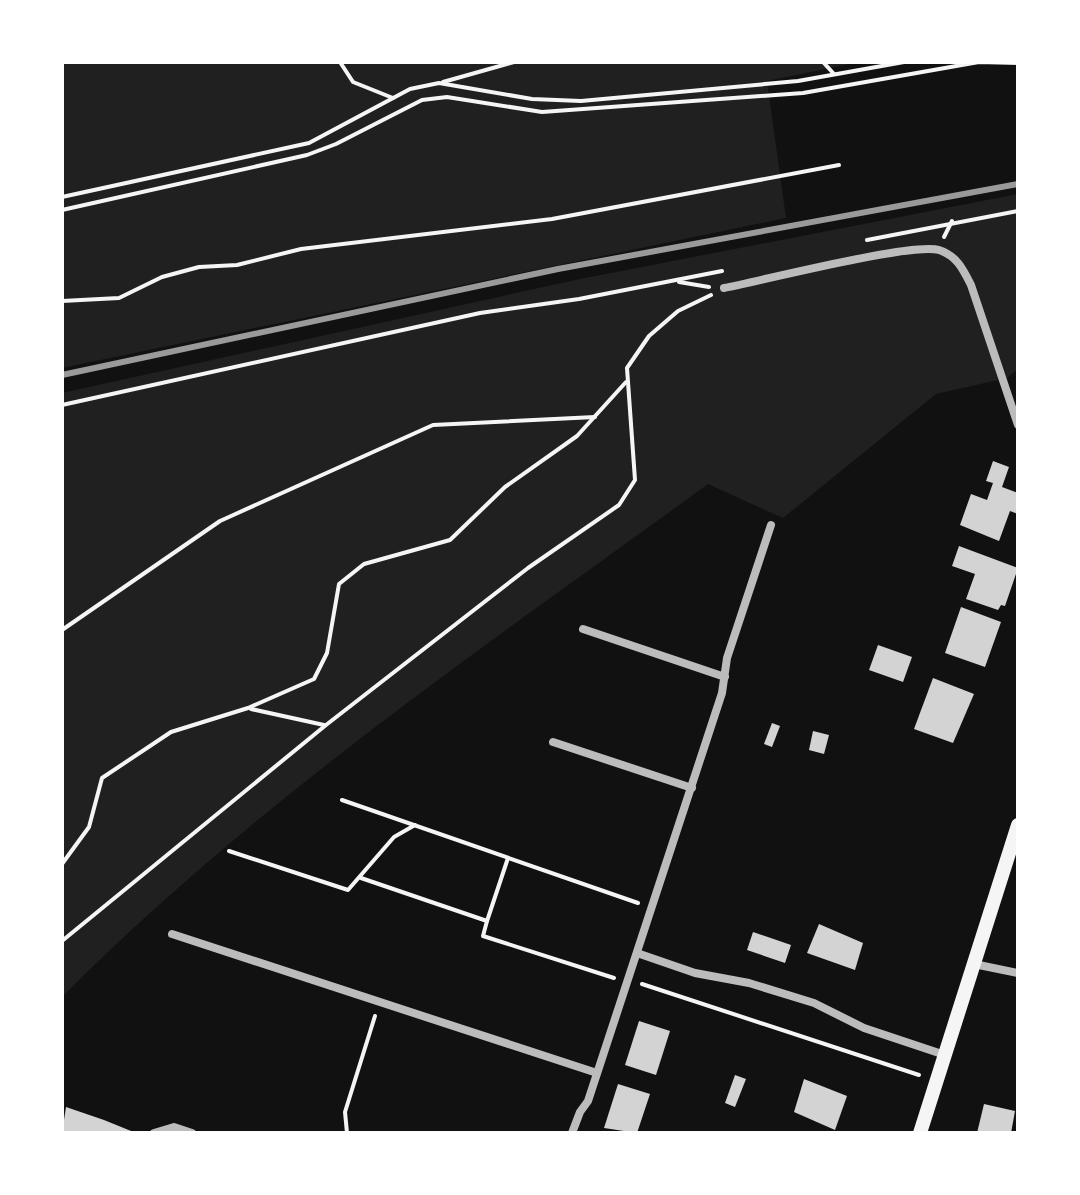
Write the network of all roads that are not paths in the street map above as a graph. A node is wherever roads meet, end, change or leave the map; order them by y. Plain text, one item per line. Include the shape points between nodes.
1 (724, 288) road end
2 (1018, 425) edge
3 (771, 525) dead end
4 (583, 629) dead end
5 (725, 677) junction
6 (553, 742) dead end
7 (692, 788) junction
8 (1018, 825) edge
9 (172, 934) dead end
10 (637, 953) junction
11 (974, 964) junction
12 (1018, 973) edge
13 (945, 1055) junction
14 (597, 1073) junction
15 (154, 1133) edge
16 (192, 1133) edge
17 (572, 1133) edge
18 (920, 1133) edge

1 - 2 street via 904,251 937,249 951,255 971,285
3 - 5 street
4 - 5 street
5 - 7 street
6 - 7 street
7 - 10 street
8 - 11 main road
9 - 14 street
10 - 13 street via 814,1003 864,1028
10 - 14 street
11 - 12 street
11 - 13 main road
13 - 18 main road
14 - 17 street
15 - 16 street via 174,1127

